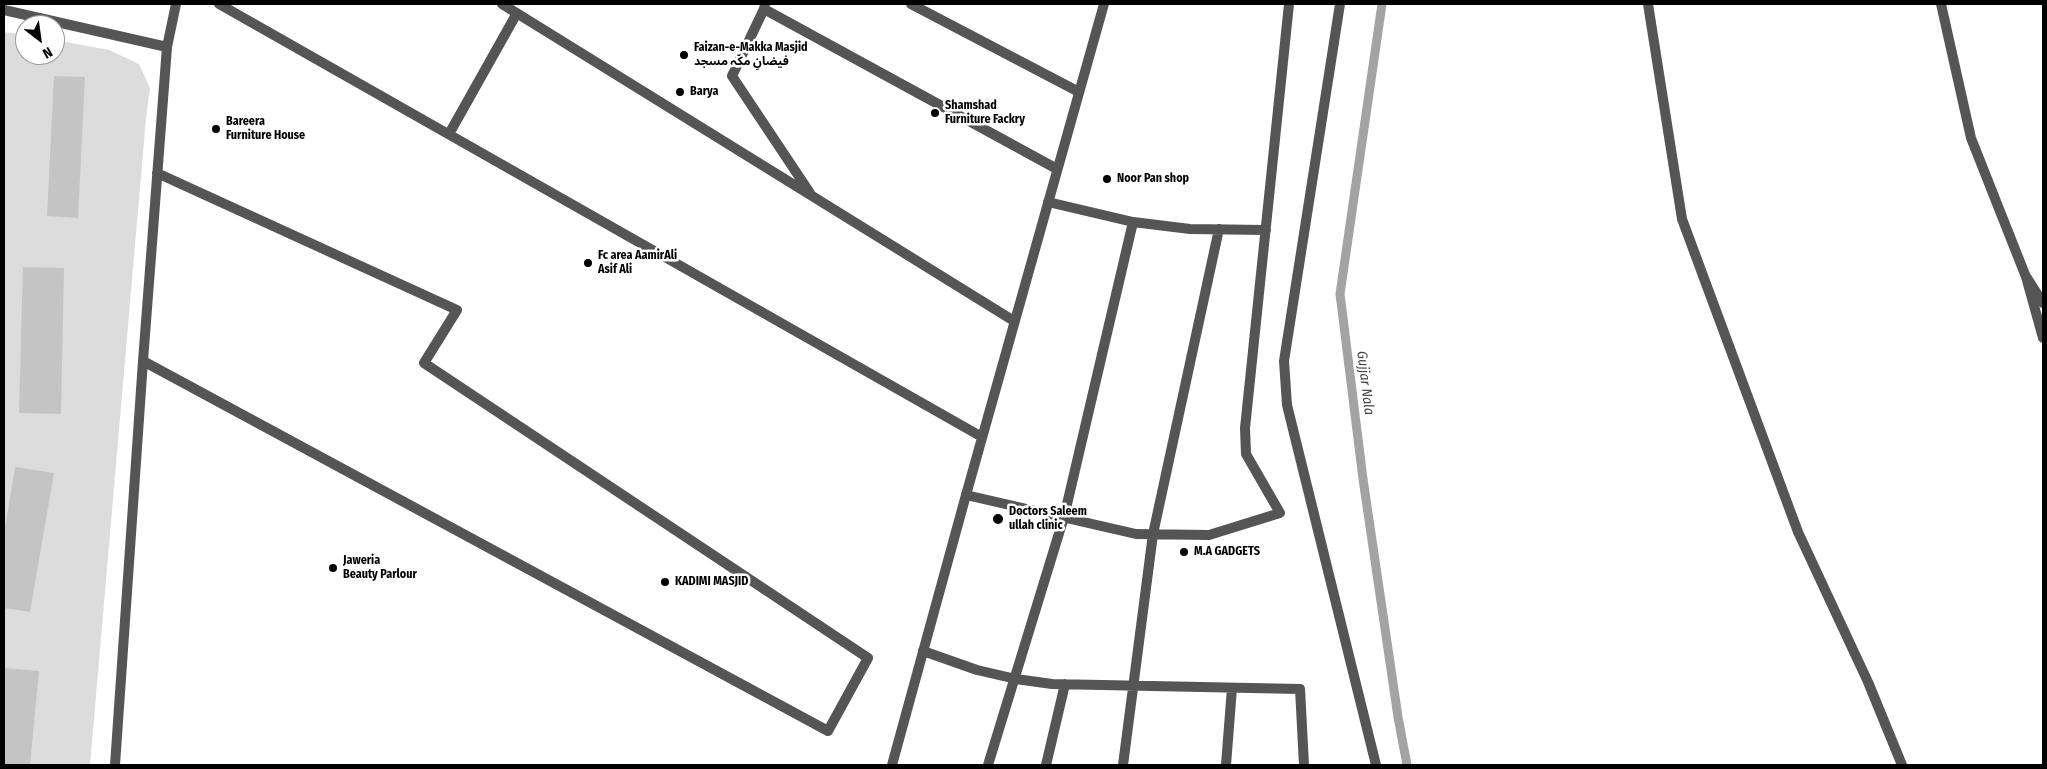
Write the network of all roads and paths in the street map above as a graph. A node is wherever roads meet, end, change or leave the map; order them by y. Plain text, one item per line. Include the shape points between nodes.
1 (176, 4) edge
2 (219, 4) edge
3 (502, 4) edge
4 (911, 4) edge
5 (1104, 4) edge
6 (1289, 4) edge
7 (1340, 4) edge
8 (1648, 4) edge
9 (1941, 4) edge
10 (765, 6) edge
11 (4, 10) edge
12 (517, 12) junction
13 (167, 47) junction
14 (1079, 92) junction
15 (449, 134) junction
16 (1057, 169) junction
17 (157, 173) junction
18 (812, 196) junction
19 (1048, 202) junction
20 (1133, 222) junction
21 (1219, 229) junction
22 (1266, 230) junction
23 (2026, 276) junction
24 (2043, 303) edge
25 (1014, 321) junction
26 (2043, 338) edge
27 (142, 361) junction
28 (982, 437) junction
29 (966, 495) junction
30 (1064, 517) junction
31 (1153, 534) junction
32 (923, 651) junction
33 (1016, 679) junction
34 (1065, 684) junction
35 (1132, 686) junction
36 (1232, 688) junction
37 (115, 765) edge
38 (892, 765) edge
39 (988, 765) edge
40 (1046, 765) edge
41 (1123, 765) edge
42 (1226, 765) edge
43 (1304, 765) edge
44 (1376, 765) edge
45 (1902, 765) edge

1 - 13 street
2 - 15 street
3 - 12 street
4 - 14 street
5 - 14 street
6 - 22 street
7 - 44 street via 1284,361 1287,405
8 - 45 street via 1682,219 1798,532 1868,682
9 - 23 street via 1971,138
10 - 16 street
10 - 18 street via 732,76
11 - 13 street
12 - 15 street
12 - 18 street
13 - 17 street
14 - 16 street
15 - 28 street
16 - 19 street
17 - 27 street
17 - 27 street via 457,310 424,363 868,658 828,731
18 - 25 street
19 - 20 street
19 - 25 street
20 - 21 street
20 - 30 street
21 - 22 street
21 - 31 street
22 - 31 street via 1245,428 1246,454 1280,513 1209,535
23 - 24 street
23 - 26 street
25 - 28 street
27 - 37 street
28 - 29 street
29 - 30 street
29 - 32 street
30 - 31 street via 1136,534
30 - 33 street
31 - 35 street
32 - 33 street via 977,670
32 - 38 street
33 - 34 street
33 - 39 street
34 - 35 street
34 - 40 street
35 - 36 street
35 - 41 street
36 - 42 street
36 - 43 street via 1300,689

